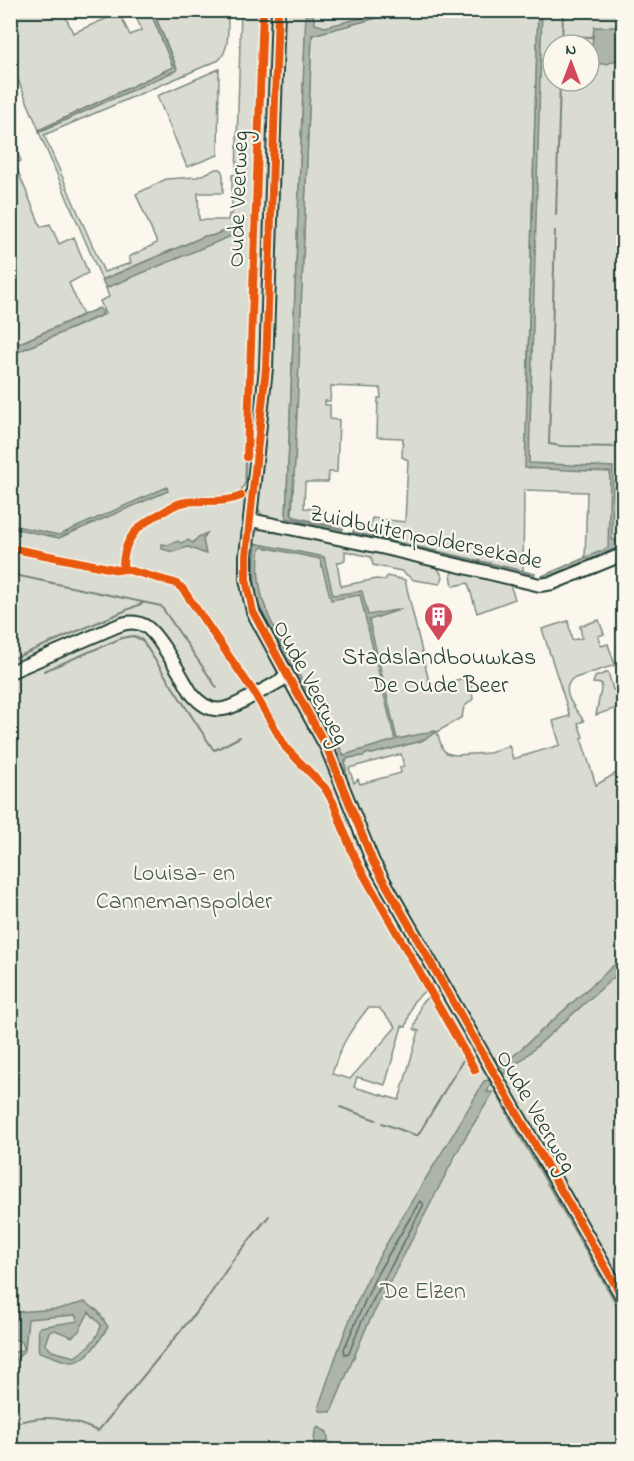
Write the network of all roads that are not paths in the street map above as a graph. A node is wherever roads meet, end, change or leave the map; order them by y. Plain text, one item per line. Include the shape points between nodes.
1 (278, 10) edge
2 (251, 520) junction
3 (624, 554) edge
4 (10, 672) edge
5 (288, 676) junction
6 (624, 1300) edge

1 - 2 street, Oude Veerweg via 266,368
2 - 3 street, Zuidbuitenpoldersekade via 540,585
2 - 5 street, Oude Veerweg via 246,569 249,601
4 - 5 street via 131,623 154,634 192,694 209,708 231,708
5 - 6 street, Oude Veerweg via 327,748 373,862

